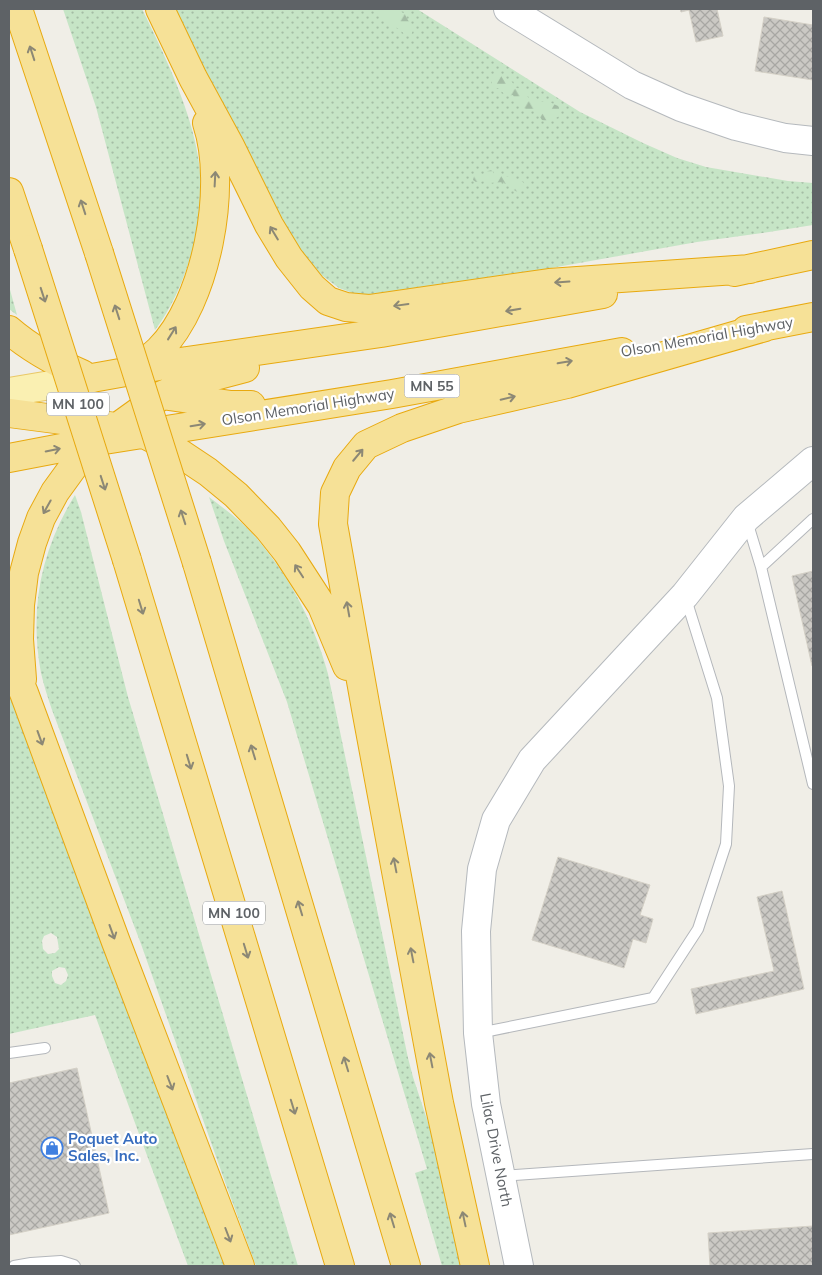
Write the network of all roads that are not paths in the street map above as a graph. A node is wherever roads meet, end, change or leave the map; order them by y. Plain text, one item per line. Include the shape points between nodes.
1 (18, 9) edge
2 (160, 9) edge
3 (508, 9) edge
4 (193, 78) junction
5 (813, 141) edge
6 (9, 192) edge
7 (813, 255) edge
8 (750, 269) junction
9 (813, 317) edge
10 (765, 327) junction
11 (9, 330) edge
12 (381, 333) junction
13 (108, 377) junction
14 (9, 392) edge
15 (392, 394) junction
16 (162, 395) junction
17 (9, 413) edge
18 (36, 416) junction
19 (9, 426) edge
20 (142, 433) junction
21 (107, 434) junction
22 (9, 458) edge
23 (813, 461) edge
24 (746, 518) junction
25 (813, 519) edge
26 (761, 567) junction
27 (685, 595) junction
28 (9, 658) edge
29 (24, 693) junction
30 (366, 709) junction
31 (813, 784) edge
32 (478, 1033) junction
33 (45, 1048) dead end
34 (9, 1053) edge
35 (813, 1154) edge
36 (500, 1176) junction
37 (30, 1264) edge
38 (14, 1266) edge
39 (74, 1266) edge
40 (240, 1266) edge
41 (340, 1266) edge
42 (406, 1266) edge
43 (475, 1266) edge
44 (519, 1266) edge

42 -> 1 highway, bridge via 197,563
2 - 4 highway
3 - 5 street via 632,86 736,126
8 -> 4 highway via 549,283 369,309 328,301 289,258
13 -> 4 highway via 158,352 187,308 203,268 212,221 216,165 211,134
6 -> 41 highway, MN 100, bridge via 127,560
7 - 8 highway
8 -> 12 highway
9 - 10 highway, Olson Memorial Highway / MN 55
15 -> 10 highway, Olson Memorial Highway / MN 55
30 -> 10 highway via 333,524 335,493 346,468 366,445 402,428 458,409 567,384
11 - 13 highway via 62,365
12 - 13 highway via 188,361
12 - 16 highway via 192,382
13 - 14 main road
13 - 16 highway
13 - 18 highway
15 - 16 highway via 270,405 231,405
20 -> 15 highway, Olson Memorial Highway / MN 55
16 - 21 highway
17 - 18 highway
18 - 19 highway
18 - 21 highway
20 - 21 highway, Olson Memorial Highway / MN 55
30 -> 20 highway via 322,606 268,528 208,472
22 -> 21 highway, Olson Memorial Highway / MN 55
21 -> 29 highway via 76,463 55,492 32,543 20,605 19,639
23 - 24 street, Lilac Drive North
24 - 26 lane
24 - 27 street, Lilac Drive North
25 - 26 lane
26 - 31 lane
27 - 32 street, Lilac Drive North via 532,760 496,820 482,869 476,931
27 - 32 lane via 717,698 730,786 726,844 698,929 653,998
28 - 29 highway
29 -> 40 highway
43 -> 30 highway via 439,1103
32 - 36 street, Lilac Drive North via 486,1104
33 - 34 lane
35 - 36 lane
36 - 44 street, Lilac Drive North
37 - 38 lane
37 - 39 lane via 61,1260

